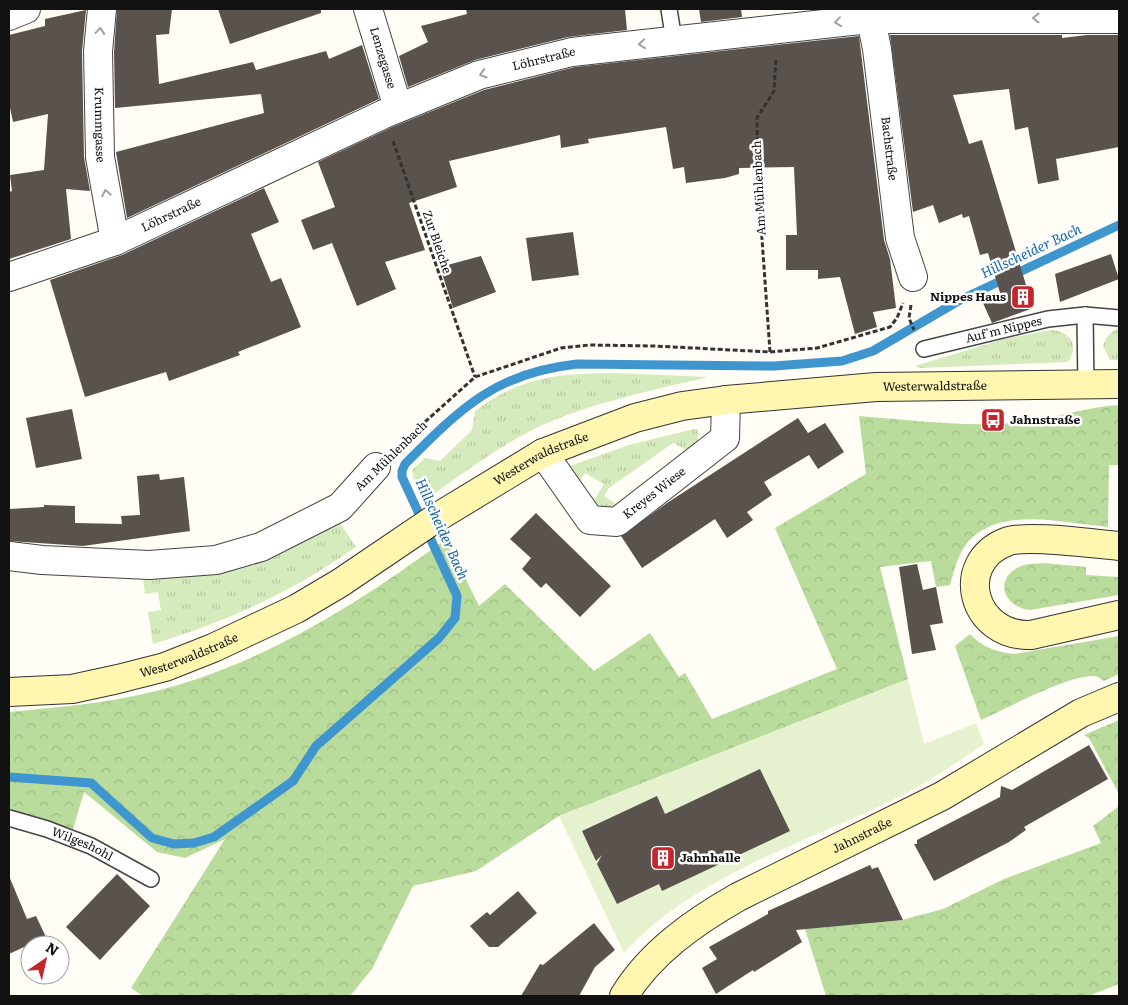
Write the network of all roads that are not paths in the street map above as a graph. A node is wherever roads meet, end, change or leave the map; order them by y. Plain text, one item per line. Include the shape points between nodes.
1 (26, 9) edge
2 (102, 9) edge
3 (368, 9) edge
4 (669, 9) edge
5 (1065, 13) edge
6 (869, 14) edge
7 (9, 16) edge
8 (1119, 19) edge
9 (674, 41) junction
10 (391, 111) junction
11 (115, 241) junction
12 (9, 277) edge
13 (913, 277) road end
14 (1085, 315) junction
15 (1119, 318) edge
16 (924, 349) dead end
17 (1119, 384) edge
18 (1086, 386) junction
19 (726, 400) junction
20 (543, 453) junction
21 (376, 466) road end
22 (1119, 546) edge
23 (9, 556) edge
24 (1119, 615) edge
25 (9, 692) edge
26 (1119, 697) edge
27 (9, 818) edge
28 (151, 879) dead end
29 (624, 996) edge

1 - 7 street
11 -> 2 street, Krummgasse via 100,157 98,51
3 - 10 street, Lenzegasse
4 - 9 lane
5 -> 6 street, Löhrstraße
5 - 8 street, Löhrstraße
6 -> 9 street, Löhrstraße
6 - 13 street, Bachstraße via 877,48 900,238
9 -> 10 street, Löhrstraße via 572,52 507,68 479,75
10 - 11 street, Löhrstraße
11 - 12 street, Löhrstraße
14 - 15 lane, Auf'm Nippes
14 - 16 lane, Auf'm Nippes via 1048,319
14 - 18 lane
17 - 18 main road, Westerwaldstraße
18 - 19 main road, Westerwaldstraße via 885,387
19 - 20 main road, Westerwaldstraße via 682,406 635,418
19 - 20 street, Kreyes Wiese via 725,438 617,522 590,520
20 - 25 main road, Westerwaldstraße via 436,518 340,583 296,609 213,648 165,667 118,680 72,689
21 - 23 street, Am Mühlenbach via 332,512 261,547 216,560 149,565
22 - 24 main road via 1030,539 1006,542 985,558 977,572 975,586 978,602 990,622 1019,635
26 - 29 main road, Jahnstraße via 1081,713 942,796 706,915 648,964
27 - 28 lane, Wilgeshohl via 91,846

